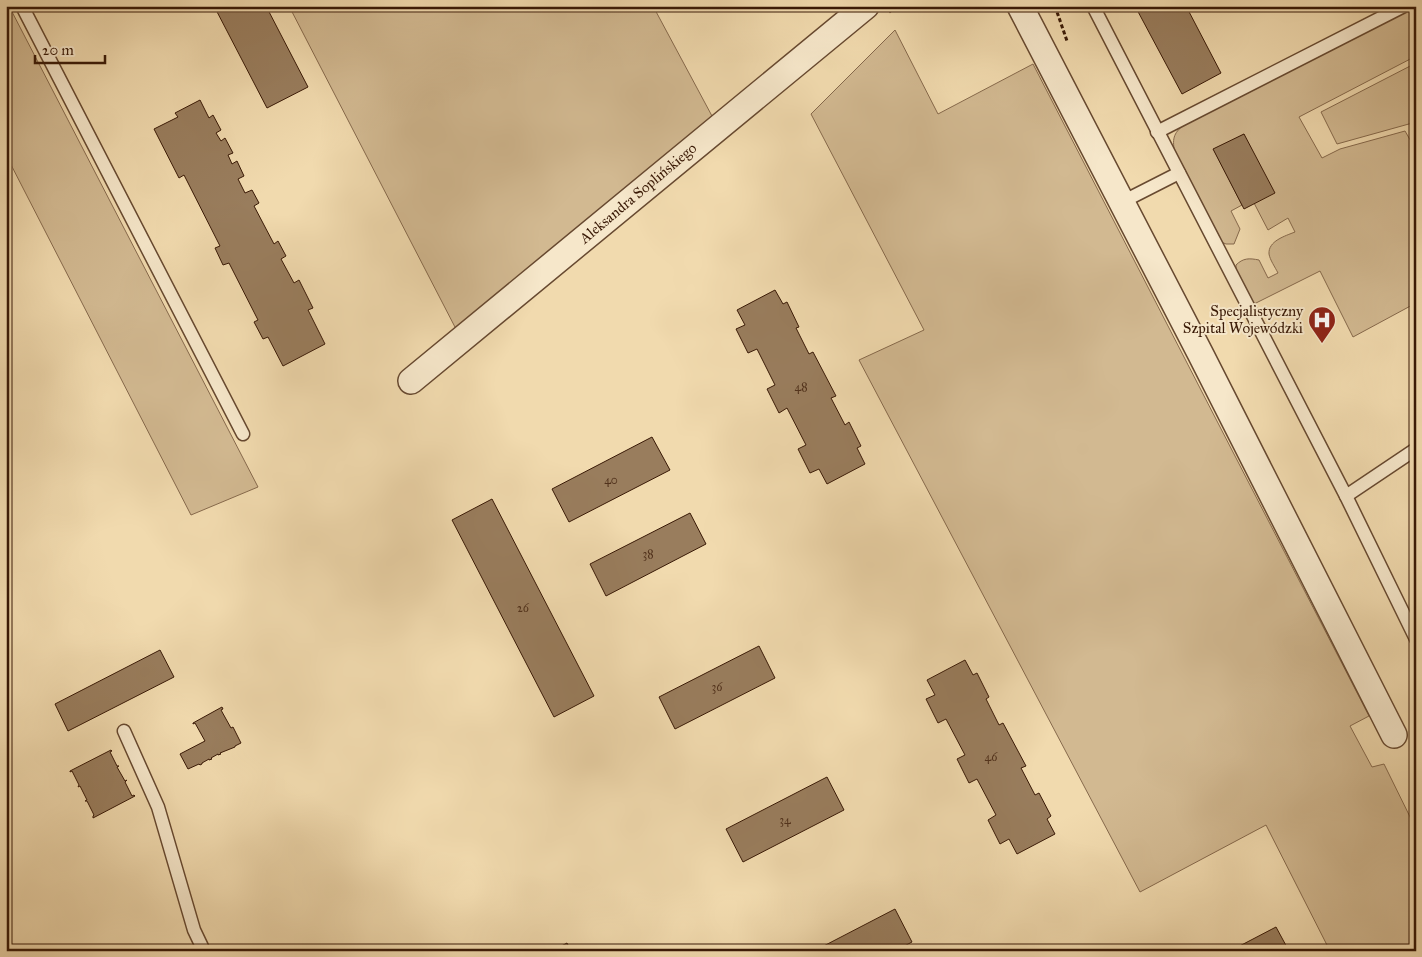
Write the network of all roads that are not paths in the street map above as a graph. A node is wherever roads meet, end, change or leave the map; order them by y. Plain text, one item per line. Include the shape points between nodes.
1 (22, 6) edge
2 (866, 6) edge
3 (1020, 6) edge
4 (1093, 6) edge
5 (1404, 6) edge
6 (1157, 132) junction
7 (1179, 173) junction
8 (1122, 202) junction
9 (411, 382) dead end
10 (243, 434) dead end
11 (1416, 450) edge
12 (1346, 496) junction
13 (1416, 639) edge
14 (124, 731) dead end
15 (1394, 734) dead end
16 (204, 951) edge

1 - 10 lane
2 - 9 street, Aleksandra Soplińskiego
3 - 8 street
4 - 6 lane
5 - 6 lane
6 - 7 lane
7 - 8 lane
7 - 12 lane
8 - 15 street
11 - 12 lane
12 - 13 lane
14 - 16 lane via 158,807 194,930

